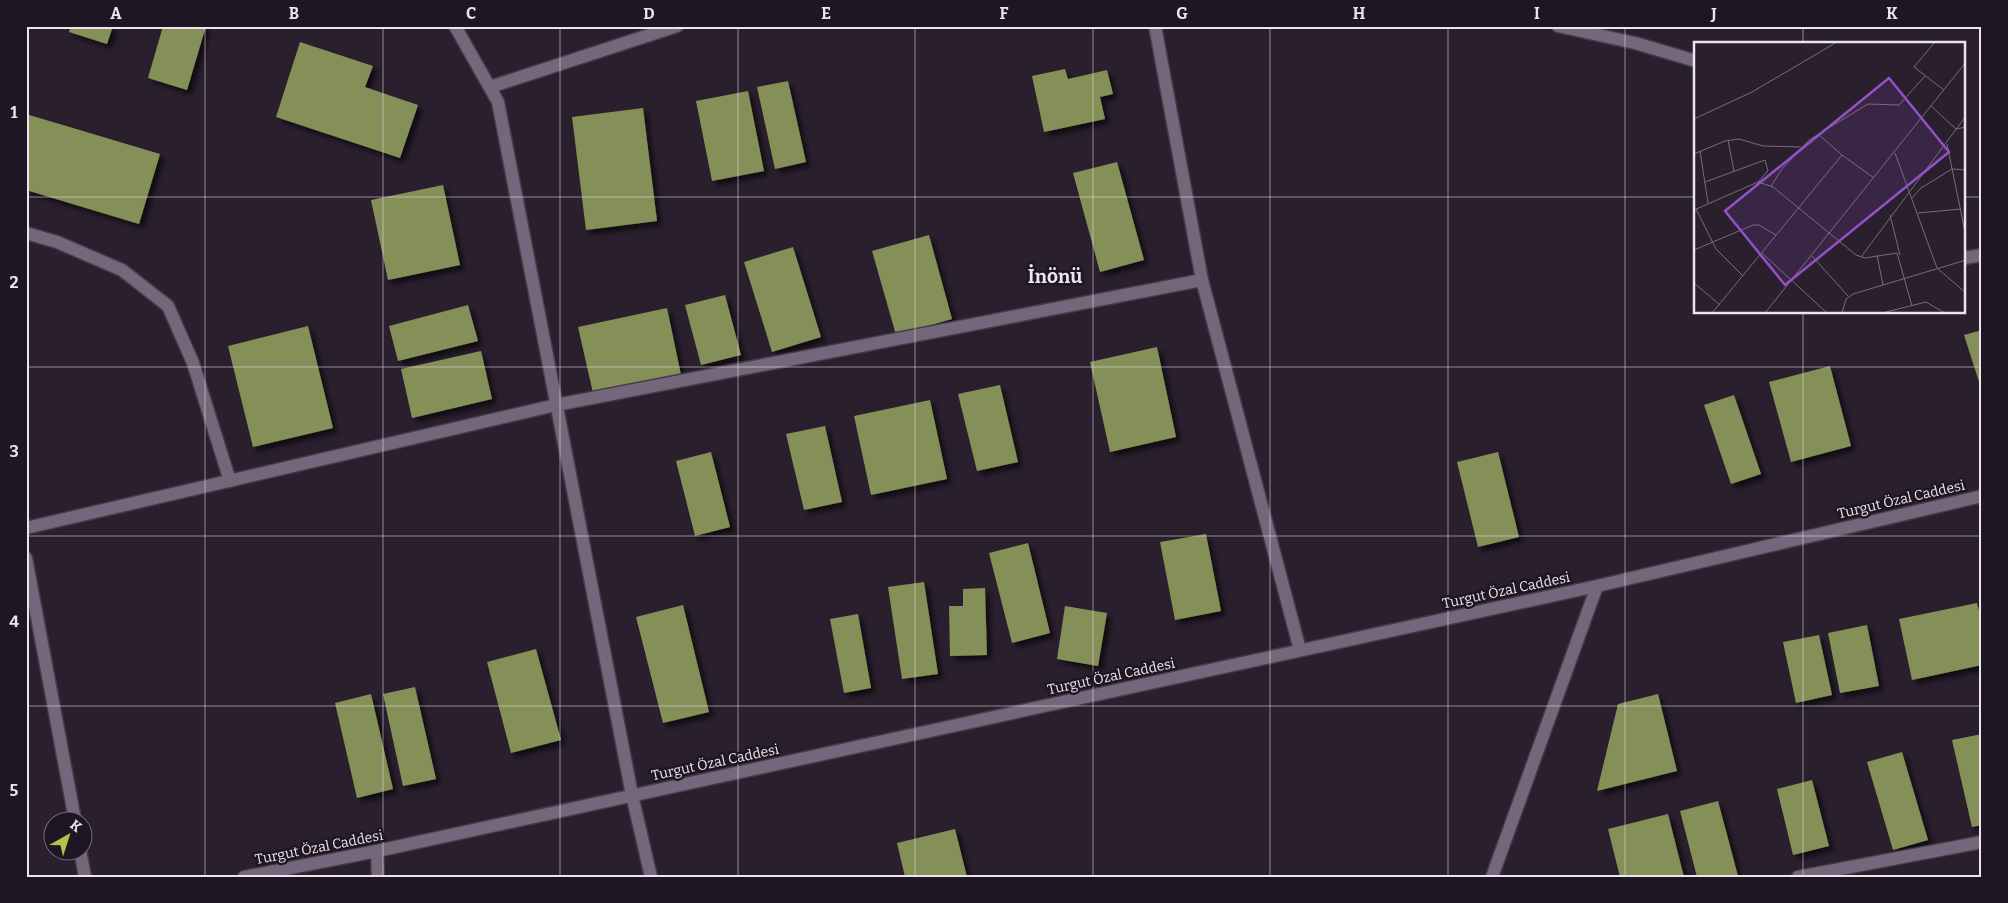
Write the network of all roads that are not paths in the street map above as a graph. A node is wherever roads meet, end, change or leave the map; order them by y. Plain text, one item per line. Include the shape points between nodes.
1 (454, 26) edge
2 (677, 26) edge
3 (1154, 26) edge
4 (1558, 26) edge
5 (1694, 60) edge
6 (490, 87) junction
7 (26, 234) edge
8 (1982, 255) edge
9 (1966, 258) edge
10 (1202, 280) junction
11 (556, 405) junction
12 (230, 481) junction
13 (1982, 496) edge
14 (26, 528) edge
15 (26, 558) edge
16 (1597, 586) junction
17 (1300, 650) junction
18 (632, 795) junction
19 (73, 810) edge
20 (1982, 842) edge
21 (377, 851) junction
22 (82, 860) edge
23 (85, 877) edge
24 (244, 877) edge
25 (378, 877) edge
26 (651, 877) edge
27 (1492, 877) edge
28 (1798, 877) edge

1 - 6 street
2 - 6 street
3 - 10 street
4 - 5 street via 1636,43
6 - 11 street via 498,102
7 - 12 street via 57,242 122,270 168,306 193,363
8 - 9 street
10 - 11 street
10 - 17 street
11 - 12 street
11 - 18 street
12 - 14 street
13 - 16 street, Turgut Özal Caddesi
15 - 19 street
16 - 17 street, Turgut Özal Caddesi
16 - 27 street
17 - 18 street, Turgut Özal Caddesi
18 - 21 street, Turgut Özal Caddesi
18 - 26 street
20 - 28 street
21 - 24 street, Turgut Özal Caddesi
21 - 25 street
22 - 23 street

